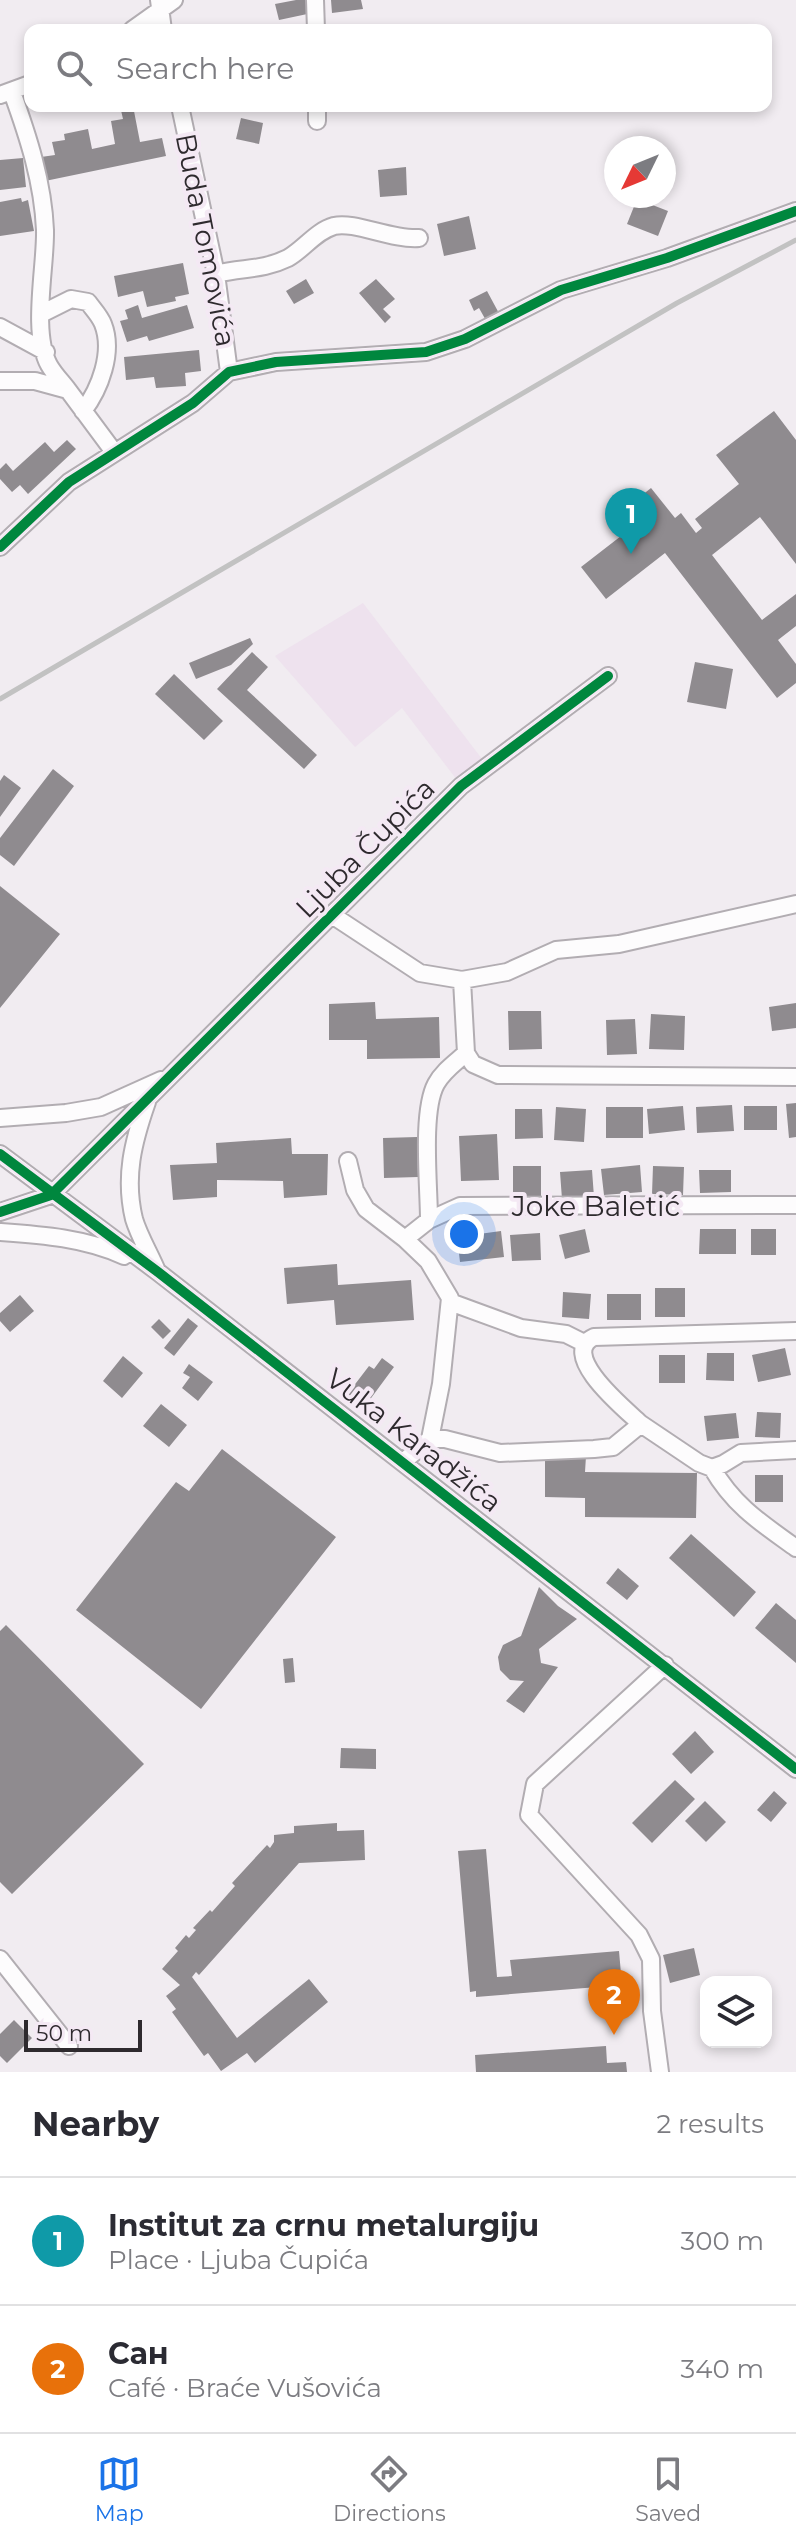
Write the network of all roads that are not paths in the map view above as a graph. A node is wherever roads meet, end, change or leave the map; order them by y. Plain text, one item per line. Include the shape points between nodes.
1 (174, 0) edge
2 (315, 0) edge
3 (159, 4) edge
4 (138, 24) edge
5 (162, 24) edge
6 (316, 24) edge
7 (6, 93) edge
8 (181, 112) edge
9 (796, 211) edge
10 (419, 238) dead end
11 (216, 274) junction
12 (41, 314) junction
13 (0, 327) edge
14 (46, 352) junction
15 (229, 372) junction
16 (0, 381) edge
17 (68, 390) junction
18 (83, 411) junction
19 (114, 452) junction
20 (0, 547) edge
21 (608, 676) dead end
22 (796, 904) edge
23 (332, 915) junction
24 (462, 980) junction
25 (466, 1053) junction
26 (173, 1074) junction
27 (796, 1077) edge
28 (149, 1098) junction
29 (0, 1118) edge
30 (0, 1154) edge
31 (348, 1161) dead end
32 (51, 1195) junction
33 (796, 1205) edge
34 (0, 1212) edge
35 (429, 1220) junction
36 (0, 1232) edge
37 (405, 1239) junction
38 (158, 1272) junction
39 (450, 1302) junction
40 (796, 1331) edge
41 (585, 1342) junction
42 (641, 1424) junction
43 (430, 1439) junction
44 (796, 1450) edge
45 (403, 1462) junction
46 (712, 1468) junction
47 (796, 1548) edge
48 (665, 1665) junction
49 (796, 1769) edge
50 (0, 1959) edge
51 (69, 2046) dead end
52 (660, 2072) edge

1 - 3 street
2 - 6 street
3 - 4 street
3 - 5 street
7 - 12 street via 33,148 45,229
8 - 11 street, Buda Tomovića
9 - 15 street via 561,290 465,339 426,352 276,362
10 - 11 street via 336,226 289,257 259,269
11 - 15 street, Buda Tomovića
12 - 14 street
12 - 18 street via 71,299 88,302 104,325 103,370 95,396
13 - 14 street
14 - 17 street
15 - 19 street, Buda Tomovića via 193,403
16 - 17 street via 35,381
17 - 18 street
18 - 19 street
19 - 20 street, Buda Tomovića via 69,482
21 - 23 street, Ljuba Čupića via 461,786
22 - 24 street, Ljuba Čupića via 619,944 556,950 507,972
23 - 24 street, Ljuba Čupića via 420,973
23 - 26 street, Ljuba Čupića
24 - 25 street
25 - 27 street via 473,1064 498,1075
25 - 35 street via 444,1073 428,1107
26 - 28 street, Ljuba Čupića
26 - 29 street via 101,1107
28 - 32 street, Ljuba Čupića
28 - 38 street via 128,1171 135,1220
30 - 32 street, Vuka Karadžića
31 - 37 street via 366,1209
32 - 34 street
32 - 38 street, Vuka Karadžića
33 - 35 street, Joke Baletić via 460,1206
35 - 37 street, Joke Baletić
36 - 38 street via 67,1238 109,1249
37 - 39 street via 428,1261
38 - 45 street, Vuka Karadžića
39 - 41 street via 521,1328
39 - 43 street
40 - 41 street via 594,1337
41 - 42 street via 585,1361 596,1379
42 - 43 street via 613,1447 594,1449 500,1453
42 - 46 street
43 - 45 street
44 - 46 street via 741,1453
45 - 48 street, Vuka Karadžića
46 - 47 street via 743,1510
48 - 49 street, Vuka Karadžića
48 - 52 street via 535,1784 529,1815 639,1935 651,1959
50 - 51 street

